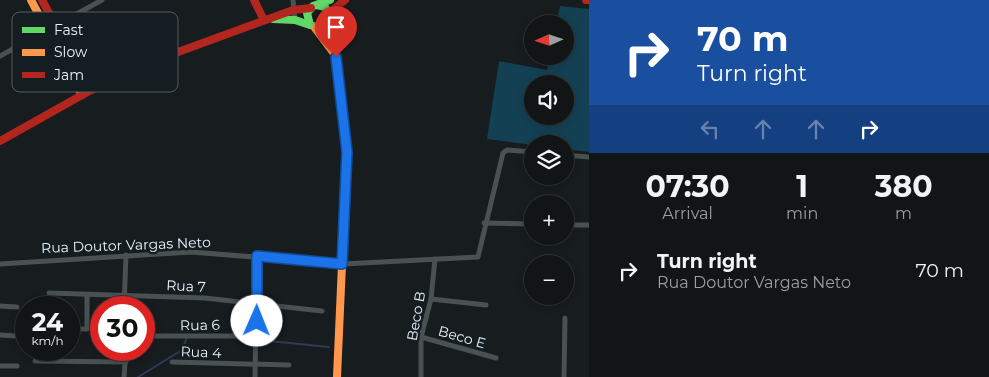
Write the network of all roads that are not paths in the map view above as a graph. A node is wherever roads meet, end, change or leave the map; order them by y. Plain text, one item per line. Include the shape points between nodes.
1 (31, 0) edge
2 (42, 0) edge
3 (102, 0) edge
4 (254, 0) edge
5 (293, 0) edge
6 (330, 0) edge
7 (345, 0) edge
8 (314, 6) junction
9 (293, 10) junction
10 (37, 12) edge
11 (49, 12) edge
12 (80, 12) edge
13 (330, 13) junction
14 (265, 19) junction
15 (295, 20) junction
16 (329, 22) junction
17 (312, 26) junction
18 (12, 49) edge
19 (178, 52) edge
20 (0, 56) edge
21 (336, 57) junction
22 (80, 92) edge
23 (87, 92) edge
24 (82, 95) junction
25 (0, 141) edge
26 (524, 152) edge
27 (574, 156) edge
28 (589, 157) edge
29 (484, 223) junction
30 (524, 224) edge
31 (574, 225) edge
32 (589, 225) edge
33 (126, 255) junction
34 (257, 256) junction
35 (435, 259) junction
36 (0, 264) edge
37 (342, 264) junction
38 (49, 293) dead end
39 (87, 295) junction
40 (123, 295) junction
41 (431, 299) junction
42 (486, 304) dead end
43 (258, 305) junction
44 (0, 306) edge
45 (15, 307) edge
46 (322, 311) dead end
47 (565, 318) dead end
48 (80, 330) edge
49 (0, 336) edge
50 (15, 336) edge
51 (155, 336) edge
52 (257, 336) junction
53 (421, 337) junction
54 (496, 358) dead end
55 (35, 361) dead end
56 (126, 362) joint
57 (172, 362) dead end
58 (256, 365) junction
59 (289, 365) dead end
60 (0, 366) edge
61 (17, 366) dead end
62 (124, 377) edge
63 (256, 377) edge
64 (337, 377) edge
65 (421, 377) edge
66 (564, 377) edge

1 - 10 street
2 - 11 street
3 - 12 street
4 - 14 street
5 - 9 street
6 - 8 street
7 - 13 street
8 - 9 street
8 - 13 street via 326,7
8 - 17 street via 307,17
9 - 14 street
9 - 15 street
13 - 16 street
14 - 15 street
14 - 19 street
15 - 17 street
16 - 17 street via 323,27
16 - 21 street
17 - 21 street
18 - 20 street
21 - 37 street via 347,152
22 - 24 street
23 - 24 street
24 - 25 street
26 - 29 street via 504,151
27 - 28 street
29 - 30 street
29 - 35 street, Rua Doutor Vargas Neto via 478,257
31 - 32 street
33 - 34 street, Rua Doutor Vargas Neto via 192,252
33 - 36 street, Rua Doutor Vargas Neto
33 - 40 street
34 - 37 street, Rua Doutor Vargas Neto
34 - 43 street
35 - 37 street, Rua Doutor Vargas Neto
35 - 41 street, Beco B
37 - 64 street
38 - 39 street, Rua 7
39 - 40 street, Rua 7
39 - 48 street via 87,330
40 - 43 street, Rua 7 via 205,298
41 - 42 street
41 - 53 street, Beco B
43 - 46 street, Rua 7
43 - 52 street
44 - 45 street
47 - 66 street
49 - 50 street
51 - 52 street, Rua 6
52 - 58 street
53 - 54 street, Beco E
53 - 65 street, Beco B
55 - 56 street
56 - 62 street
57 - 58 street, Rua 4
58 - 59 street, Rua 4
58 - 63 street
60 - 61 street

